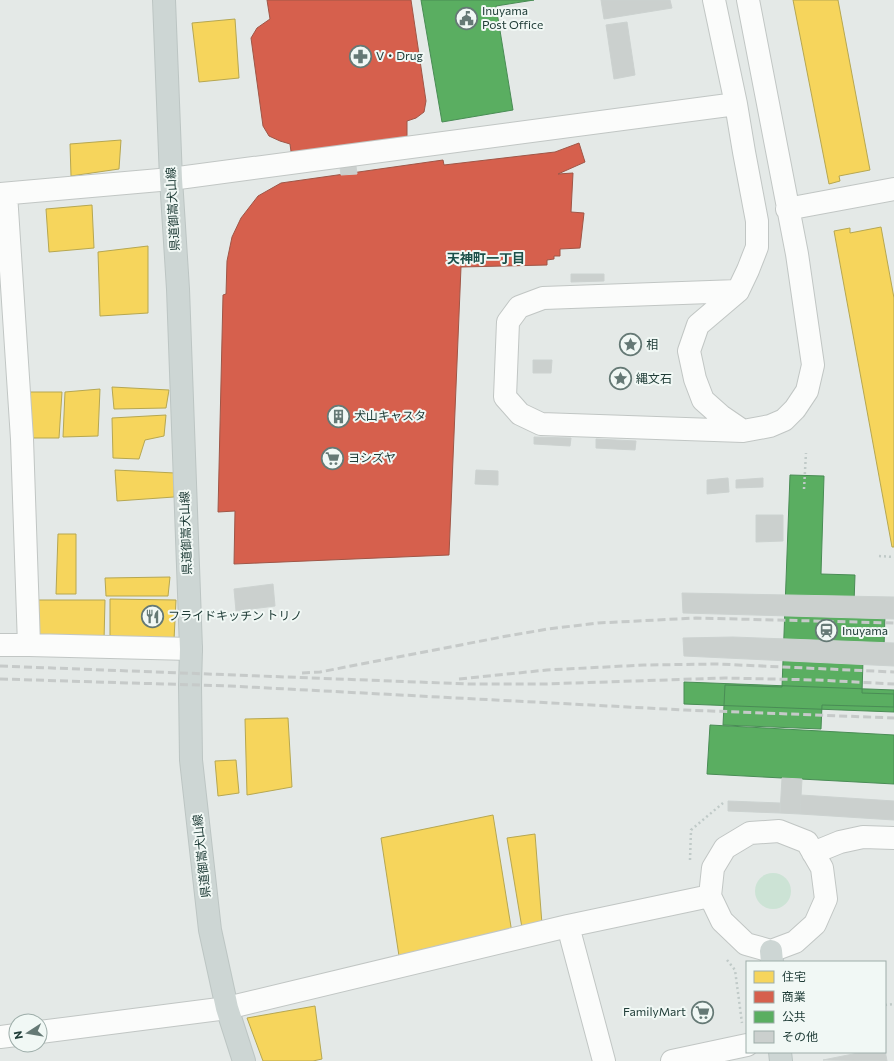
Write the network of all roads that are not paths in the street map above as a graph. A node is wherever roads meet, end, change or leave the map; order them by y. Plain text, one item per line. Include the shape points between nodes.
1 (164, 0) edge
2 (714, 0) edge
3 (748, 0) edge
4 (736, 104) junction
5 (171, 179) junction
6 (894, 189) edge
7 (3, 194) edge
8 (787, 209) junction
9 (738, 291) junction
10 (743, 431) junction
11 (0, 645) edge
12 (29, 645) junction
13 (191, 649) junction
14 (894, 838) edge
15 (813, 853) junction
16 (710, 896) junction
17 (568, 926) junction
18 (771, 956) edge
19 (227, 1008) junction
20 (48, 1031) edge
21 (746, 1045) edge
22 (244, 1061) edge
23 (604, 1061) edge
24 (672, 1061) edge

1 - 5 main road, 県道御嵩犬山線
2 - 4 street
3 - 8 street
4 - 5 street
4 - 9 street via 758,221 757,247
5 - 7 street
5 - 13 main road, 県道御嵩犬山線 via 178,289
6 - 8 street
7 - 12 street via 22,439
8 - 10 street via 813,365 807,391 795,410 784,420 770,426
9 - 10 street via 698,325 689,351 703,400
9 - 10 street via 543,298 518,307 508,322 505,397 520,414 541,424
11 - 12 street
12 - 13 street
13 - 19 main road, 県道御嵩犬山線 via 191,760 210,930
14 - 15 street via 863,837 840,842
15 - 16 street via 807,842 779,831 750,833 725,848 713,868
15 - 18 street via 822,868 826,899 815,924 795,942
16 - 17 street
16 - 18 street via 722,921 746,944
17 - 19 street
17 - 23 street
19 - 20 street
19 - 22 main road, 県道御嵩犬山線
21 - 24 street

